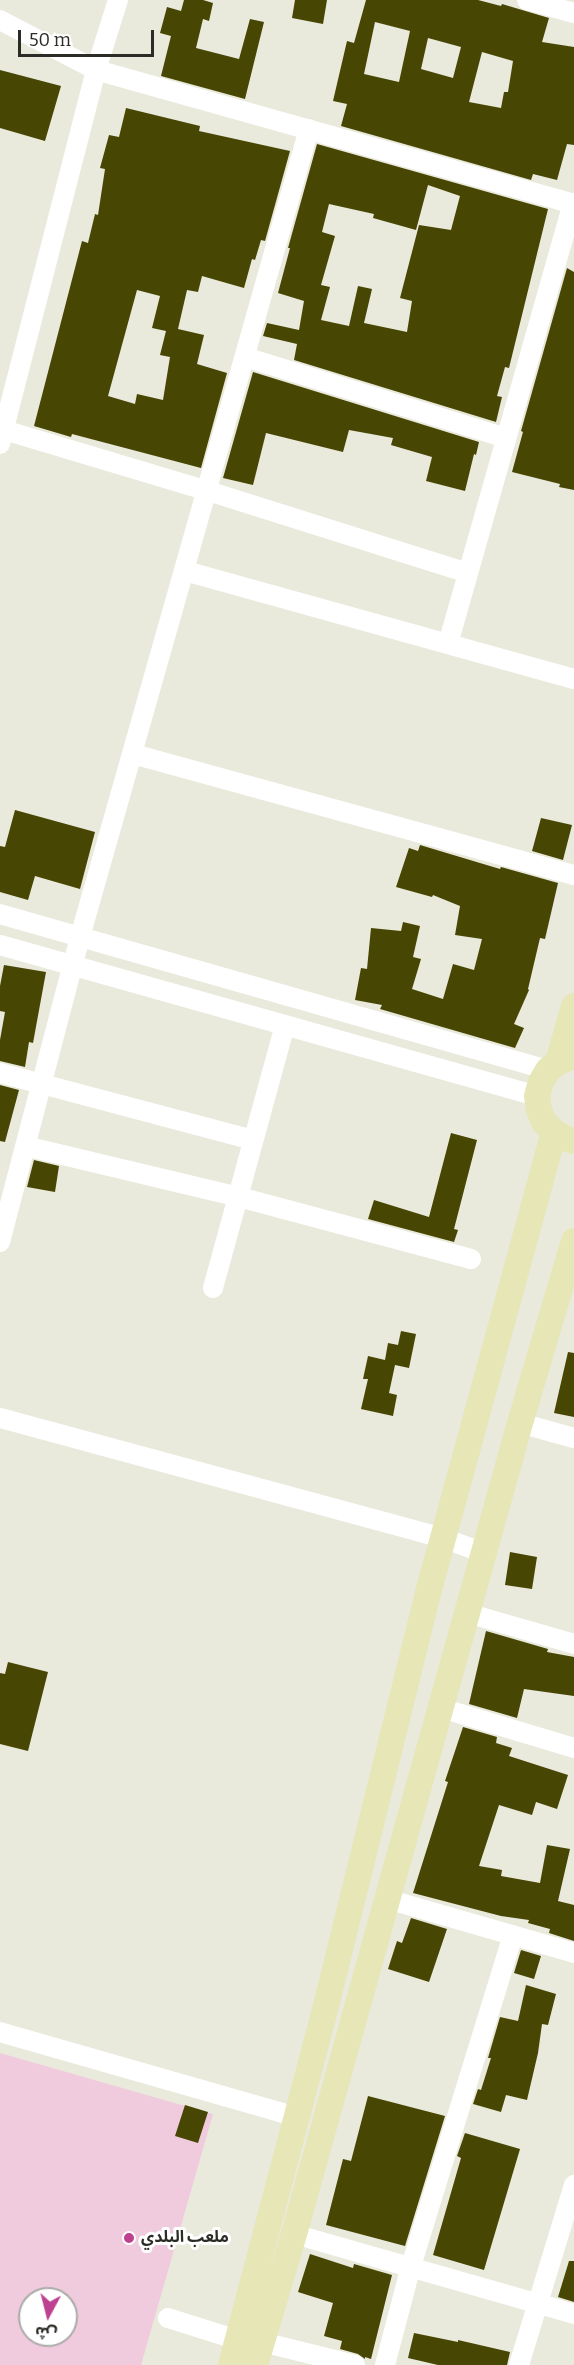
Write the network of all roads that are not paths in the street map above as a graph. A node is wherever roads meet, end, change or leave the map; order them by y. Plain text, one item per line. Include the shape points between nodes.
1 (118, 0) edge
2 (527, 0) edge
3 (548, 3) edge
4 (574, 14) edge
5 (0, 20) edge
6 (96, 70) junction
7 (309, 129) junction
8 (574, 203) edge
9 (245, 357) junction
10 (7, 383) edge
11 (3, 424) edge
12 (507, 438) junction
13 (208, 491) junction
14 (185, 571) junction
15 (468, 573) junction
16 (448, 644) junction
17 (574, 679) edge
18 (133, 754) junction
19 (574, 874) edge
20 (0, 914) edge
21 (80, 937) junction
22 (0, 945) edge
23 (74, 966) junction
24 (574, 1006) edge
25 (285, 1025) junction
26 (560, 1063) edge
27 (0, 1072) edge
28 (41, 1082) junction
29 (537, 1096) junction
30 (564, 1136) edge
31 (254, 1140) junction
32 (25, 1146) junction
33 (239, 1197) junction
34 (574, 1241) edge
35 (0, 1242) edge
36 (471, 1259) dead end
37 (568, 1285) edge
38 (213, 1288) dead end
39 (0, 1418) edge
40 (520, 1423) junction
41 (574, 1438) edge
42 (443, 1538) junction
43 (484, 1553) junction
44 (467, 1613) junction
45 (574, 1644) edge
46 (441, 1708) junction
47 (574, 1748) edge
48 (387, 1899) junction
49 (513, 1935) junction
50 (574, 1953) edge
51 (0, 2032) edge
52 (297, 2117) junction
53 (574, 2185) edge
54 (294, 2234) junction
55 (411, 2266) junction
56 (538, 2304) junction
57 (574, 2313) edge
58 (168, 2318) dead end
59 (252, 2349) edge
60 (231, 2365) edge
61 (355, 2365) edge
62 (385, 2365) edge
63 (519, 2365) edge

1 - 6 street
2 - 3 street
3 - 4 street
5 - 6 street
6 - 7 street
6 - 10 street
7 - 8 street
7 - 9 street
8 - 12 street
9 - 12 street
9 - 13 street
10 - 11 street
11 - 13 street
12 - 15 street
13 - 14 street
13 - 15 street
14 - 16 street
14 - 18 street
15 - 16 street
16 - 17 street
18 - 19 street
18 - 21 street
20 - 21 street
21 - 23 street
21 - 26 street
22 - 23 street
23 - 25 street
23 - 28 street
24 - 26 main road
25 - 29 street
25 - 31 street
26 - 29 main road via 541,1082
27 - 28 street
28 - 31 street
28 - 32 street
29 - 30 main road via 544,1122
30 - 42 main road
31 - 33 street
32 - 33 street
32 - 35 street
33 - 36 street
33 - 38 street
34 - 37 main road
37 - 40 main road
39 - 42 street
40 - 41 street
40 - 43 main road
42 - 43 street
42 - 52 main road
43 - 44 main road
44 - 45 street
44 - 46 main road
46 - 47 street
46 - 48 main road
48 - 49 street
48 - 54 main road
49 - 50 street
49 - 55 street
51 - 52 street
52 - 59 main road
53 - 56 street
54 - 55 street
54 - 59 main road
55 - 56 street
55 - 62 street
56 - 57 street
56 - 63 street
58 - 59 street
59 - 60 main road
59 - 61 street

